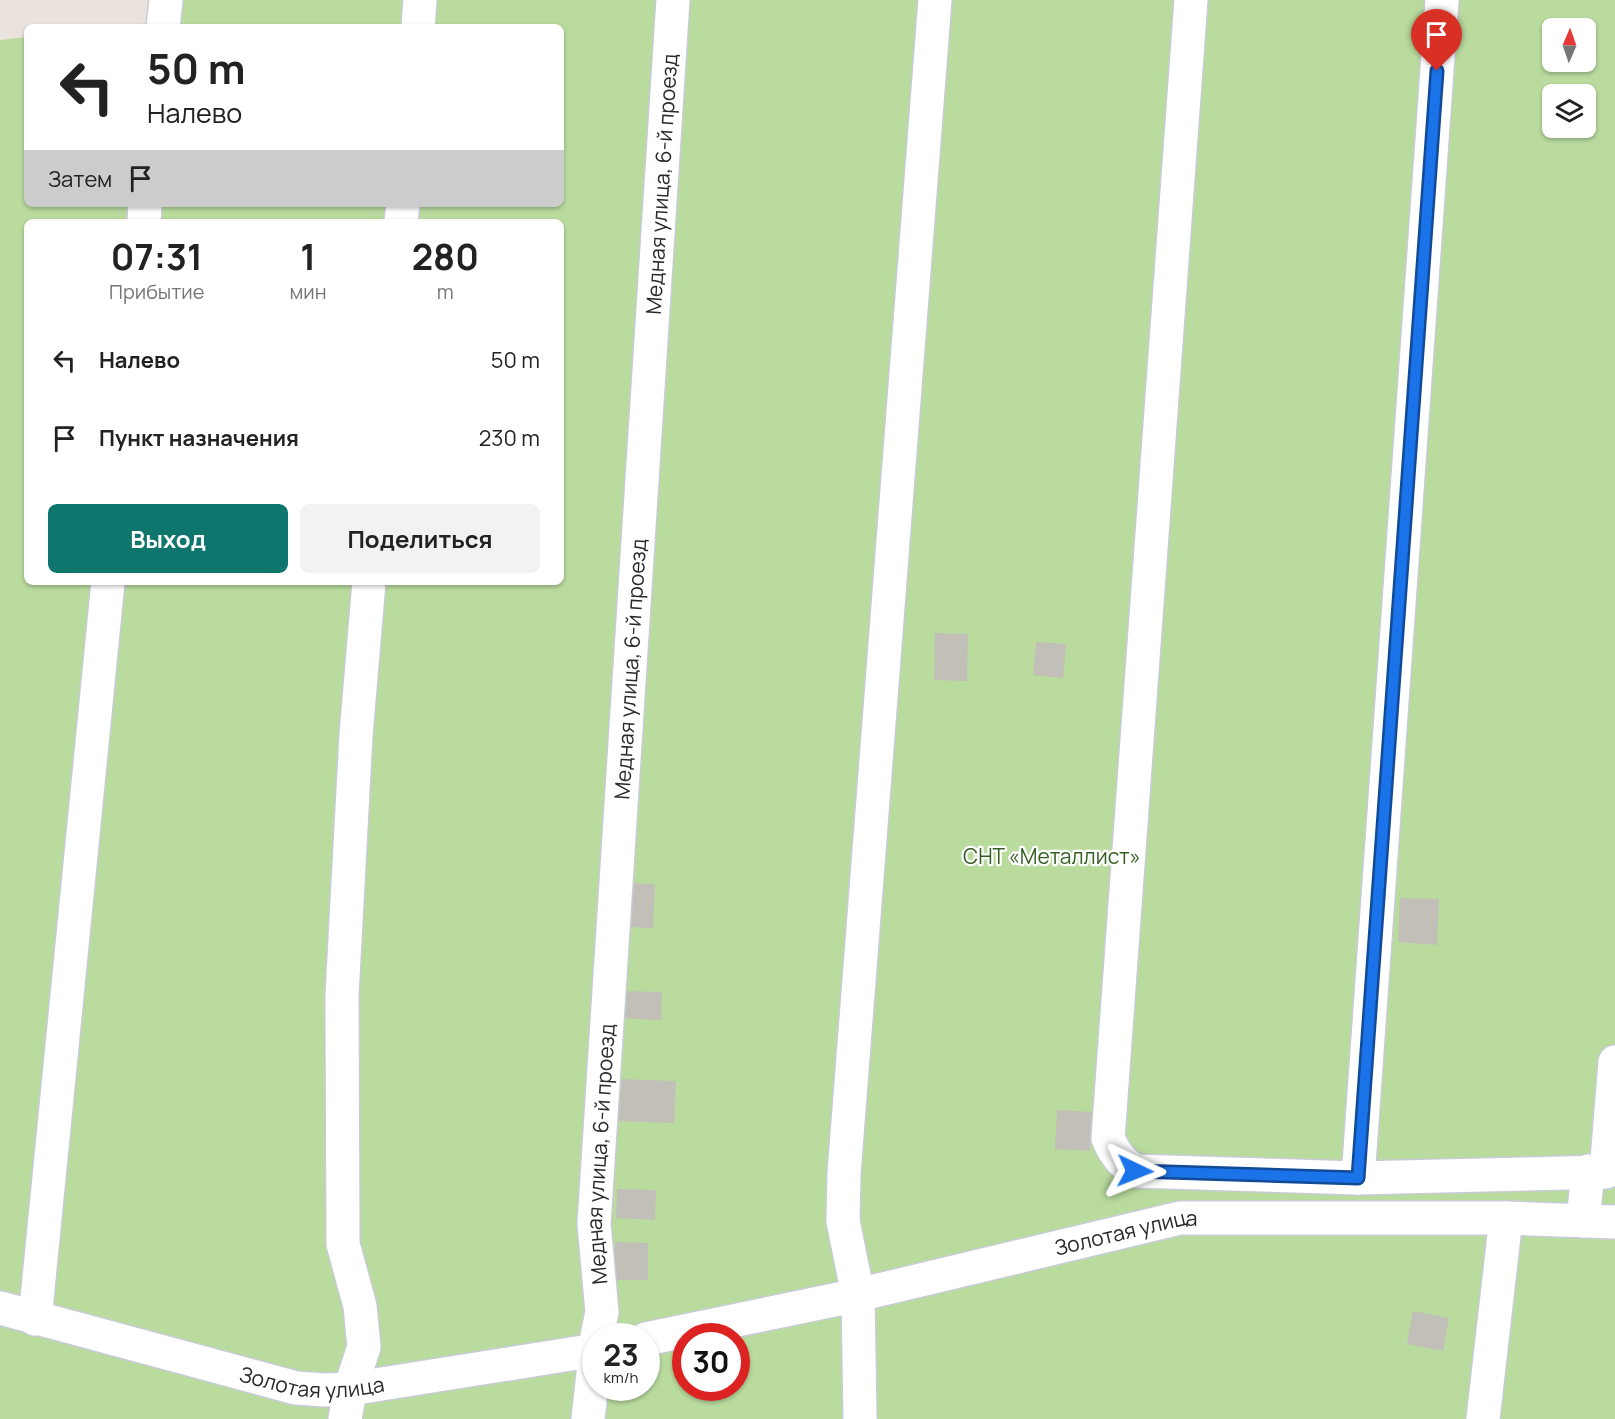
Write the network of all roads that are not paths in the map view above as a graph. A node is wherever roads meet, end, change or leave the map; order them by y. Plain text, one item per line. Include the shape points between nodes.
1 (166, 0) edge
2 (420, 0) edge
3 (673, 0) edge
4 (935, 0) edge
5 (1191, 0) edge
6 (1442, 0) edge
7 (163, 24) edge
8 (418, 24) edge
9 (108, 585) edge
10 (369, 585) edge
11 (1615, 1062) edge
12 (1603, 1172) edge
13 (1358, 1178) junction
14 (1506, 1218) junction
15 (1583, 1221) junction
16 (1615, 1222) edge
17 (858, 1295) junction
18 (0, 1308) edge
19 (35, 1319) junction
20 (600, 1323) edge
21 (660, 1336) edge
22 (582, 1351) edge
23 (590, 1401) edge
24 (348, 1404) edge
25 (588, 1419) edge
26 (860, 1419) edge
27 (1483, 1419) edge

1 - 7 street
2 - 8 street
3 - 20 street, Медная улица, 6-й проезд via 594,1224
4 - 17 street via 844,1174 843,1221
5 - 13 street via 1108,1138 1123,1163 1135,1171
6 - 13 street
9 - 19 street
10 - 24 street via 342,994 343,1244 360,1306 364,1347
11 - 12 street
12 - 13 street
12 - 15 street
14 - 15 street, Золотая улица
14 - 17 street, Золотая улица via 1180,1218
14 - 27 street
15 - 16 street, Золотая улица
17 - 21 street, Золотая улица
17 - 26 street
18 - 19 street, Золотая улица
19 - 24 street, Золотая улица via 296,1388 325,1390
22 - 24 street, Золотая улица
23 - 25 street

